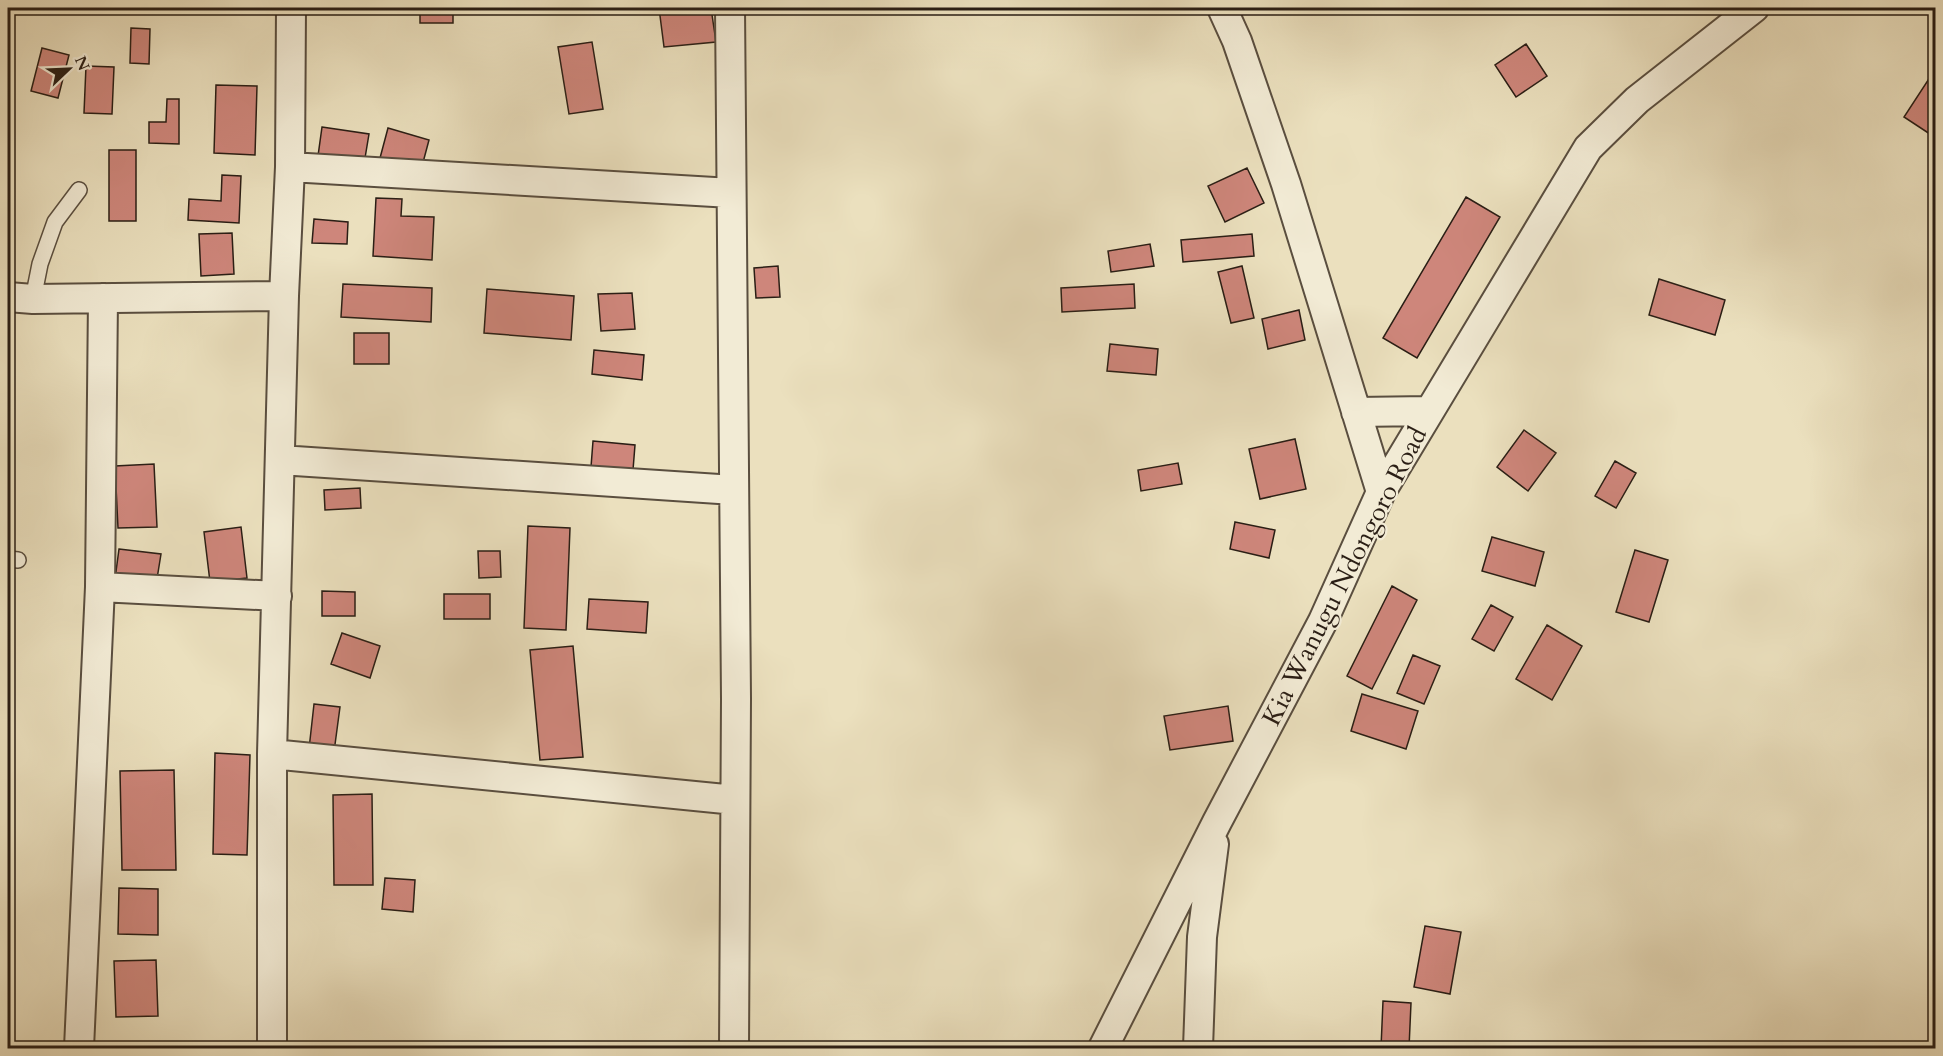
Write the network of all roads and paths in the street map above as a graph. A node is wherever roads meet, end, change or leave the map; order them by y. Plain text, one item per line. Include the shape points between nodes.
1 (291, 8) edge
2 (730, 8) edge
3 (1222, 8) edge
4 (1754, 8) edge
5 (290, 167) junction
6 (79, 190) dead end
7 (731, 193) junction
8 (284, 296) junction
9 (20, 298) edge
10 (103, 298) junction
11 (1429, 411) junction
12 (1356, 412) junction
13 (280, 460) junction
14 (734, 490) junction
15 (1381, 492) junction
16 (100, 587) junction
17 (277, 596) junction
18 (272, 754) junction
19 (735, 800) junction
20 (1217, 822) junction
21 (1164, 928) junction
22 (1202, 937) junction
23 (79, 1048) edge
24 (272, 1048) edge
25 (734, 1048) edge
26 (1103, 1048) edge
27 (1198, 1048) edge

1 - 5 street
2 - 7 street
3 - 12 street via 1286,184
4 - 11 street, Kia Wanugu Ndongoro Road via 1637,100 1588,148
5 - 7 street
5 - 8 street
6 - 9 lane via 55,222 40,264
7 - 14 street
8 - 10 street
8 - 13 street
9 - 10 street
10 - 16 street
11 - 12 street
11 - 15 street, Kia Wanugu Ndongoro Road
12 - 15 street
13 - 14 street
13 - 17 street
14 - 19 street
15 - 20 street, Kia Wanugu Ndongoro Road via 1323,621
16 - 17 street
16 - 23 street
17 - 18 street
18 - 19 street
18 - 24 street
19 - 25 street
20 - 21 street, Kia Wanugu Ndongoro Road
20 - 22 street
21 - 22 street
21 - 26 street, Kia Wanugu Ndongoro Road
22 - 27 street

